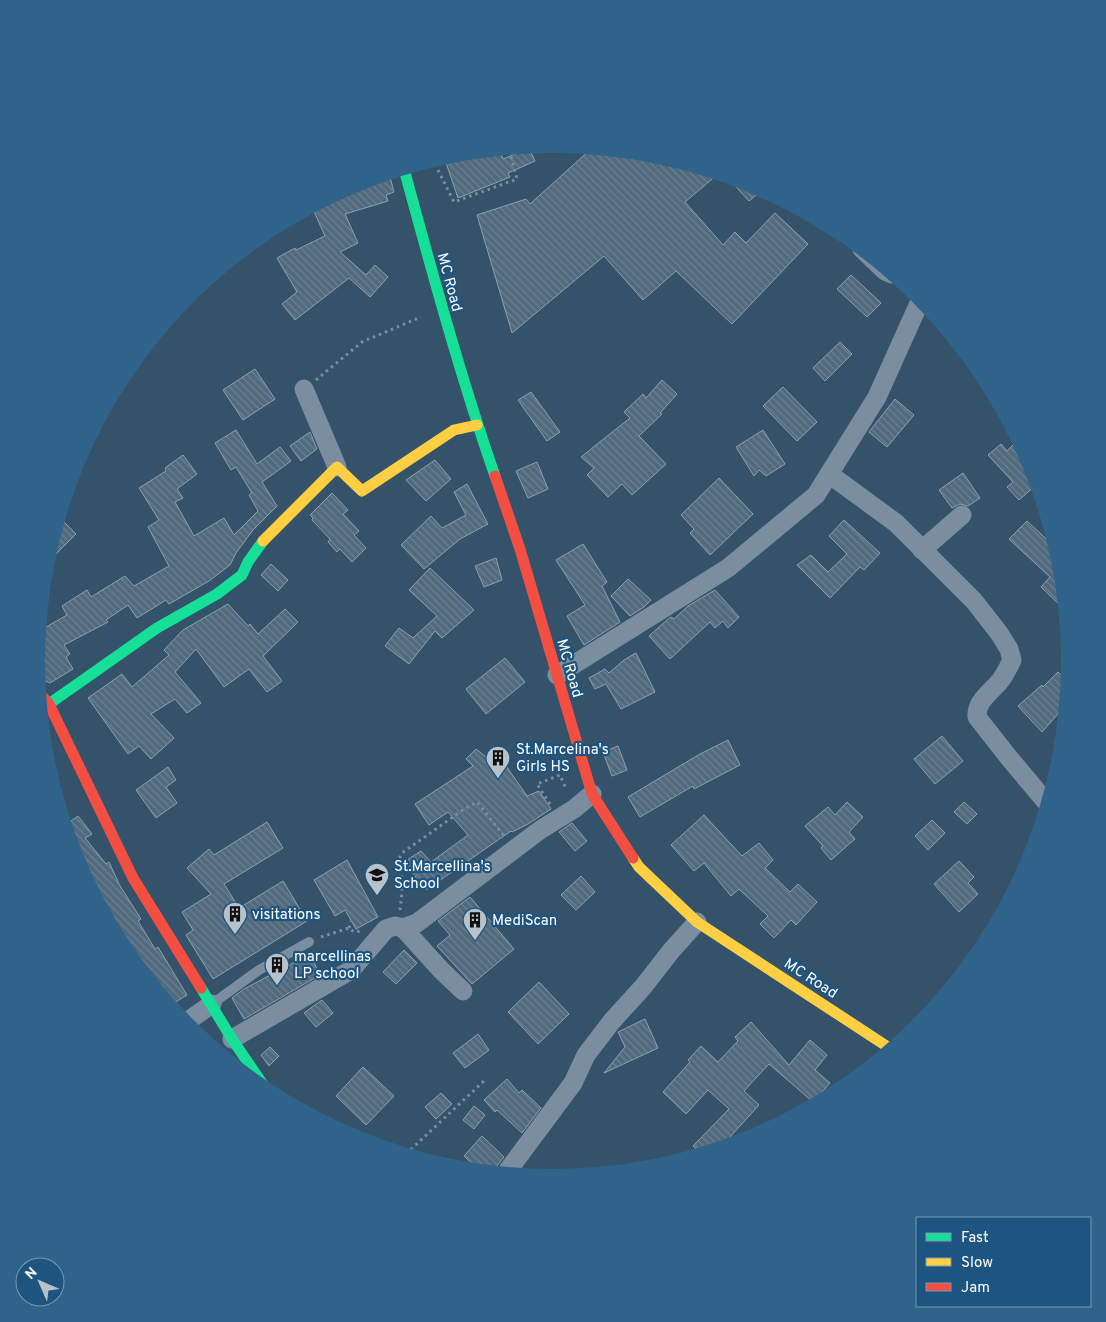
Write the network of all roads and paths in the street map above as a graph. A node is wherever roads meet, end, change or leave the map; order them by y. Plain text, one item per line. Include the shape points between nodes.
1 (511, 155) edge
2 (438, 170) dead end
3 (406, 175) edge
4 (917, 307) edge
5 (441, 308) junction
6 (304, 390) joint
7 (477, 425) junction
8 (338, 467) junction
9 (829, 474) junction
10 (962, 515) dead end
11 (922, 550) junction
12 (556, 674) junction
13 (47, 701) edge
14 (49, 704) junction
15 (560, 775) dead end
16 (592, 794) junction
17 (1042, 797) edge
18 (553, 810) dead end
19 (507, 840) dead end
20 (351, 920) dead end
21 (398, 921) junction
22 (697, 922) junction
23 (349, 928) junction
24 (360, 932) dead end
25 (326, 934) dead end
26 (309, 942) dead end
27 (463, 991) dead end
28 (212, 1004) junction
29 (192, 1018) edge
30 (232, 1039) junction
31 (885, 1045) edge
32 (254, 1071) edge
33 (485, 1080) dead end
34 (412, 1149) edge
35 (510, 1167) edge

1 - 2 path via 517,179 454,202
3 - 5 main road, MC Road
4 - 9 street via 877,397
5 - 6 path via 362,342
5 - 7 main road, MC Road
6 - 8 street
7 - 8 main road via 454,430 362,491
7 - 12 main road, MC Road via 520,549
8 - 14 main road via 265,539 242,575 217,594 158,628
9 - 11 street via 896,523
9 - 12 street via 816,496 728,568
10 - 11 street
11 - 17 street via 974,601 1008,649 1012,660 1007,671 981,702 977,717
12 - 16 main road, MC Road
13 - 14 main road
14 - 28 main road via 133,878
15 - 18 path via 537,784
16 - 21 street via 417,923
16 - 22 main road, MC Road via 639,867
19 - 21 path via 477,802 402,853
20 - 23 path
21 - 27 street
21 - 30 street via 386,929 351,970
22 - 31 main road, MC Road
22 - 35 street via 612,1020 586,1055 573,1083
23 - 24 path
23 - 25 path
26 - 28 lane via 259,970
28 - 29 street
28 - 30 main road
30 - 32 main road
33 - 34 path

